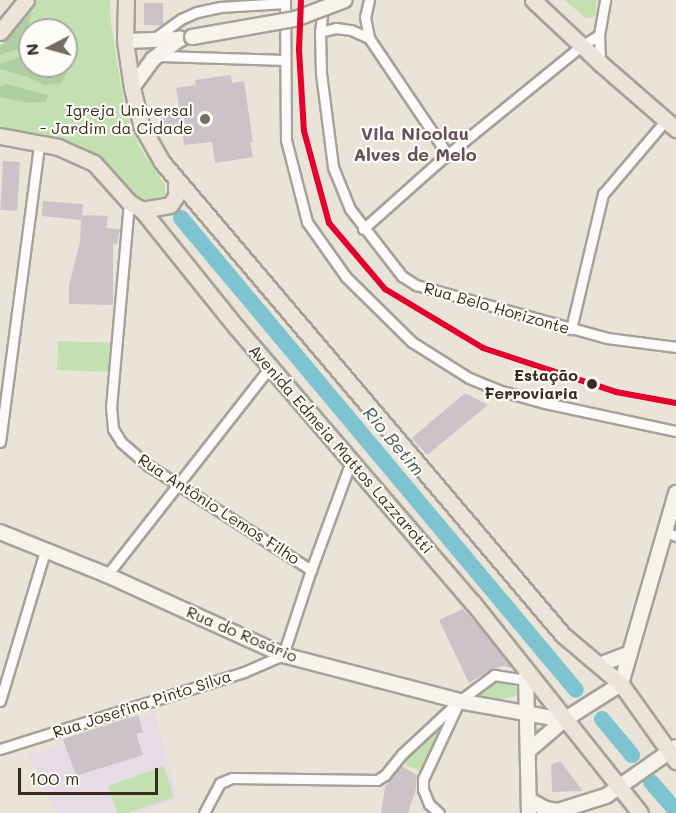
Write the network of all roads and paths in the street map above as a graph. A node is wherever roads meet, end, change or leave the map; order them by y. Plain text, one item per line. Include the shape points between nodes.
1 (26, 0) edge
2 (126, 0) edge
3 (324, 0) edge
4 (345, 0) edge
5 (369, 0) edge
6 (533, 0) edge
7 (605, 0) edge
8 (285, 1) edge
9 (0, 32) edge
10 (320, 32) junction
11 (599, 35) junction
12 (155, 38) junction
13 (186, 38) junction
14 (369, 38) junction
15 (125, 41) junction
16 (581, 46) junction
17 (153, 59) junction
18 (285, 60) junction
19 (600, 63) junction
20 (132, 88) junction
21 (671, 124) edge
22 (2, 138) edge
23 (39, 144) junction
24 (448, 154) junction
25 (176, 180) junction
26 (135, 206) junction
27 (363, 229) junction
28 (571, 329) junction
29 (676, 346) edge
30 (270, 367) junction
31 (676, 431) edge
32 (0, 442) edge
33 (351, 461) junction
34 (178, 484) junction
35 (676, 493) edge
36 (0, 532) edge
37 (671, 534) edge
38 (45, 550) junction
39 (311, 570) junction
40 (107, 575) junction
41 (630, 653) junction
42 (283, 655) junction
43 (599, 665) junction
44 (527, 676) junction
45 (621, 684) junction
46 (528, 696) junction
47 (0, 701) edge
48 (459, 701) junction
49 (491, 706) junction
50 (529, 715) junction
51 (564, 720) junction
52 (0, 749) edge
53 (528, 751) junction
54 (674, 753) edge
55 (619, 788) junction
56 (529, 807) edge
57 (558, 812) edge
58 (204, 813) edge
59 (439, 813) edge
60 (640, 813) edge

1 - 9 main road
2 - 15 main road
3 - 10 street, Rua Belo Horizonte
4 - 13 street, bridge via 295,19
5 - 14 street via 365,17
6 - 16 main road
7 - 11 street
8 - 12 street via 197,12
8 - 18 street
10 - 14 street via 336,28
10 - 27 street, Rua Belo Horizonte via 333,166 350,209
11 - 16 street
11 - 19 street
12 - 13 street
12 - 15 street
13 - 17 street
14 - 24 street
15 - 20 main road
16 - 19 main road
16 - 24 street
17 - 18 street via 173,54
17 - 20 street
18 - 31 street via 286,140 307,222 346,276 373,305 412,342 469,378 545,403
19 - 21 main road
20 - 25 main road via 141,125
21 - 28 street via 603,194
22 - 23 main road, Avenida Edmeia Mattos Lazzarotti
23 - 26 main road, Avenida Edmeia Mattos Lazzarotti via 58,147 94,164
23 - 32 street
24 - 27 street
25 - 26 main road via 176,196 168,207
25 - 43 main road via 563,635
26 - 30 main road, Avenida Edmeia Mattos Lazzarotti
26 - 34 street, Rua Antônio Lemos Filho via 111,406 113,429 121,442 149,466
27 - 28 street, Rua Belo Horizonte via 402,276 416,285
28 - 29 street, Rua Belo Horizonte via 606,339
30 - 33 main road, Avenida Edmeia Mattos Lazzarotti
30 - 34 street
33 - 39 street
33 - 44 main road, Avenida Edmeia Mattos Lazzarotti via 473,603
34 - 39 street, Rua Antônio Lemos Filho
34 - 40 street
35 - 37 street
36 - 38 street, Rua do Rosário
37 - 41 street
38 - 40 street, Rua do Rosário
38 - 47 street
39 - 42 street
40 - 42 street, Rua do Rosário
41 - 43 street
41 - 45 street
42 - 48 street, Rua do Rosário
42 - 52 street, Rua Josefina Pinto Silva via 244,672
43 - 45 main road
44 - 46 street
44 - 48 street via 494,675
44 - 51 main road, Avenida Edmeia Mattos Lazzarotti
45 - 51 street
45 - 54 main road
46 - 49 street
46 - 50 street
48 - 49 street, Rua do Rosário
48 - 58 street via 402,754 385,776 376,780 232,778 220,783
48 - 59 street via 423,779 429,804
49 - 50 street, Rua do Rosário
50 - 51 street, Rua do Rosário
50 - 53 street
51 - 53 street
51 - 55 main road, Avenida Edmeia Mattos Lazzarotti
53 - 56 street
54 - 55 street
55 - 57 street
55 - 60 main road, Avenida Edmeia Mattos Lazzarotti
56 - 57 street

